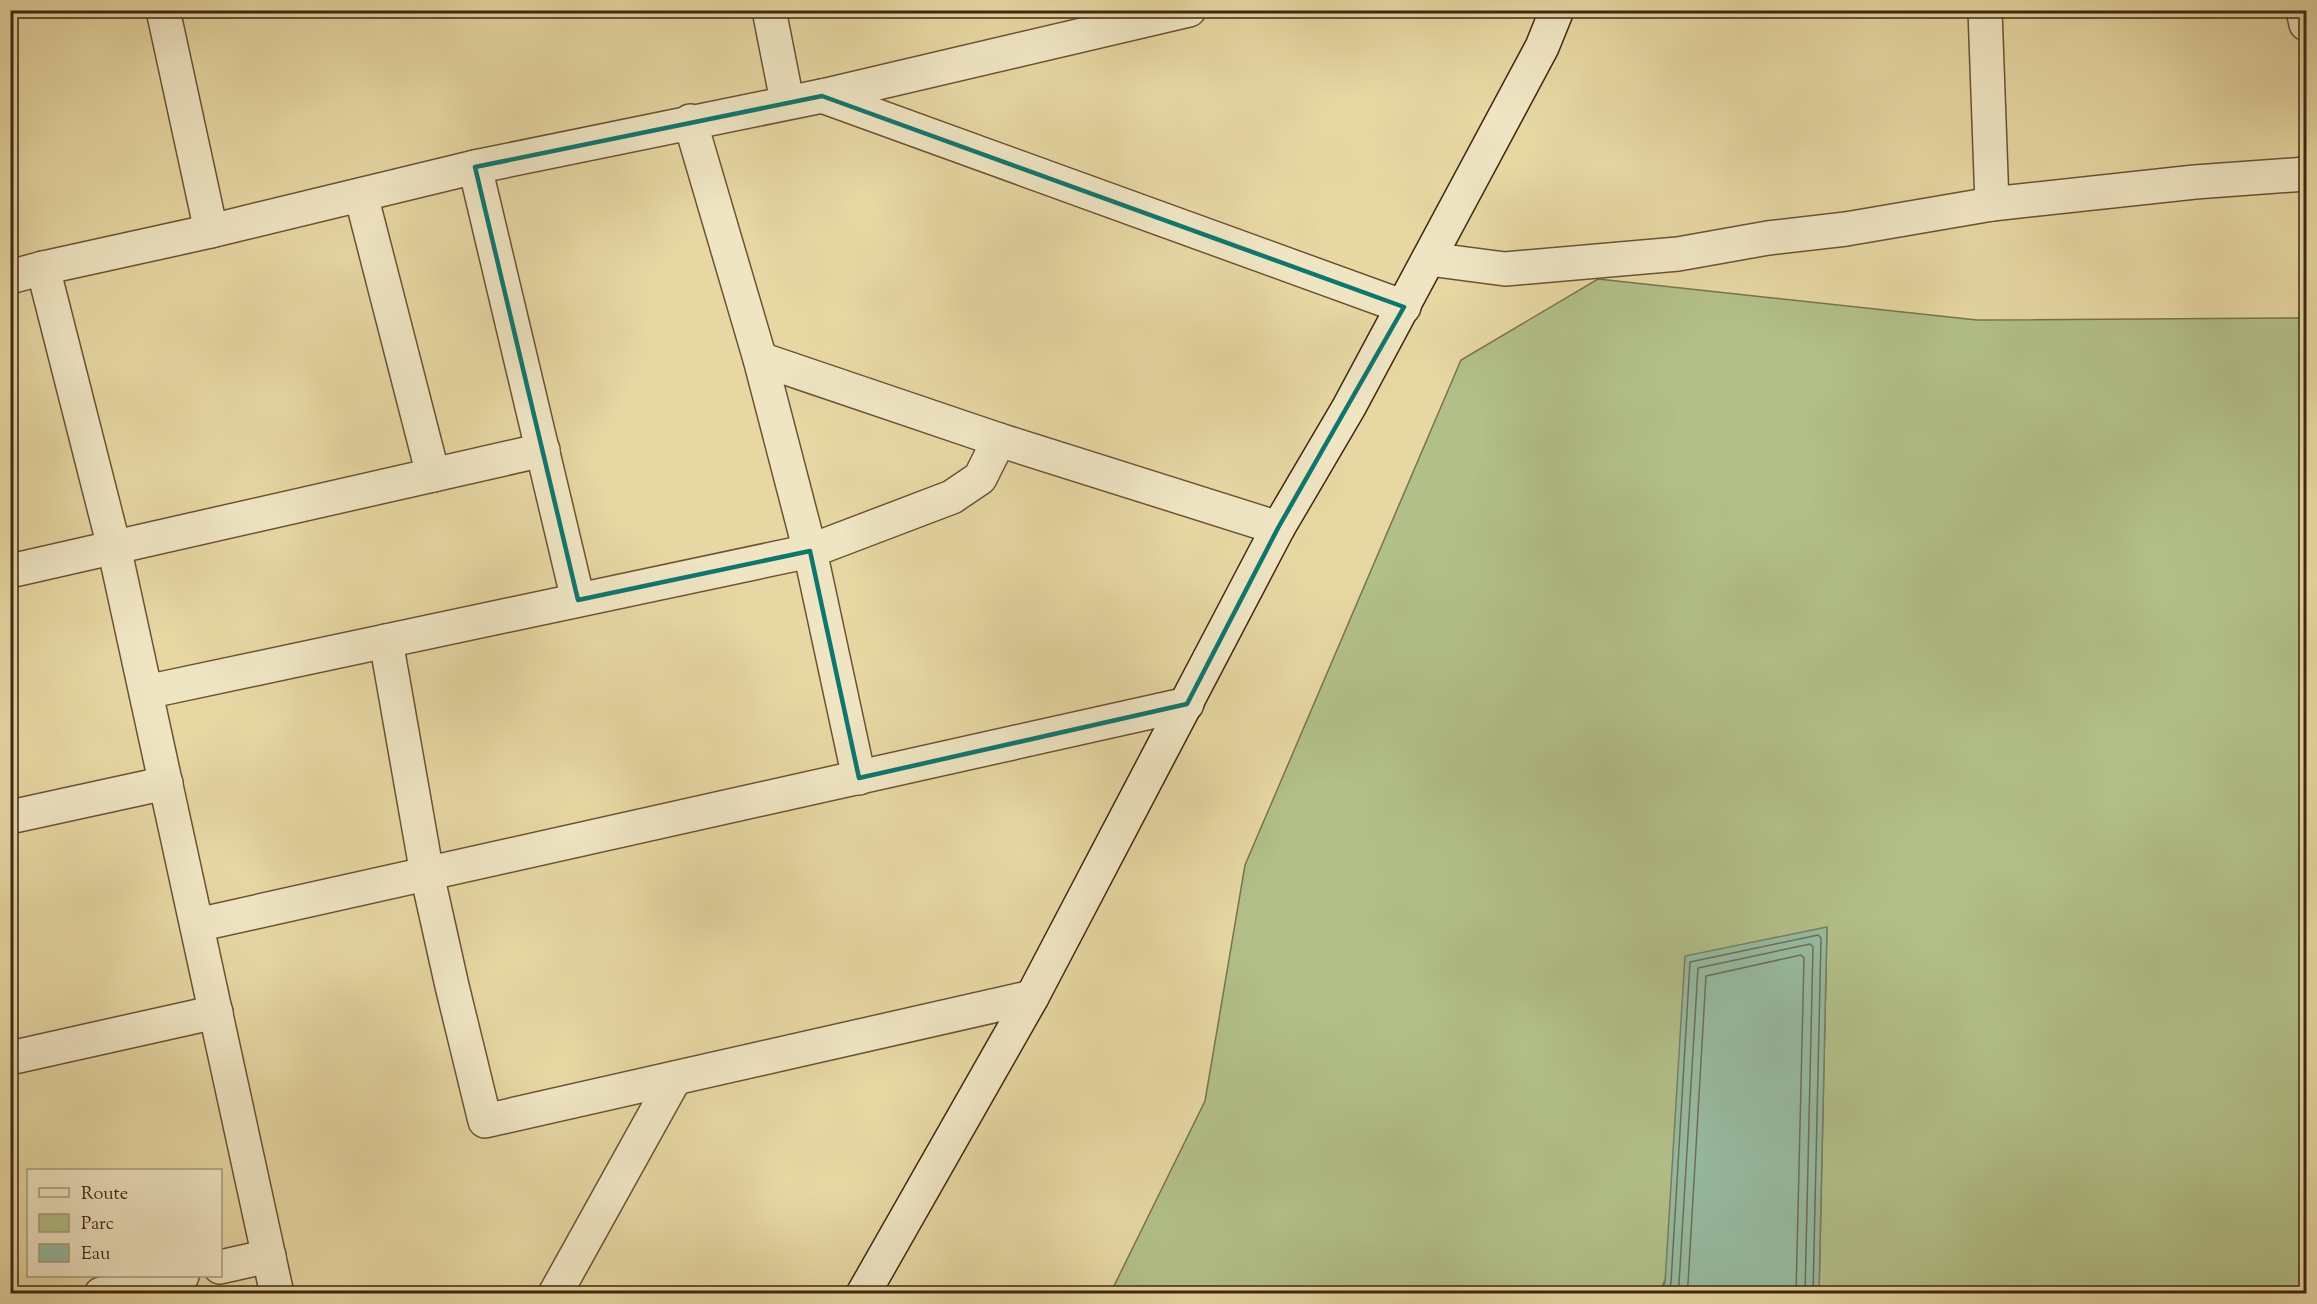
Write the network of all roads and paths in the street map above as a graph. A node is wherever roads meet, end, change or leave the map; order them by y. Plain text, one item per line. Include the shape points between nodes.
1 (163, 10) edge
2 (769, 10) edge
3 (1557, 10) edge
4 (1985, 10) edge
5 (2303, 10) edge
6 (1182, 11) edge
7 (2307, 24) edge
8 (822, 96) junction
9 (787, 101) junction
10 (690, 122) junction
11 (475, 167) junction
12 (2307, 174) edge
13 (361, 195) junction
14 (1992, 204) junction
15 (211, 231) junction
16 (1429, 259) junction
17 (20, 269) edge
18 (1404, 307) junction
19 (760, 359) junction
20 (999, 440) junction
21 (543, 450) junction
22 (433, 475) junction
23 (1278, 528) junction
24 (114, 547) junction
25 (810, 551) junction
26 (10, 571) edge
27 (578, 600) junction
28 (386, 641) junction
29 (146, 692) junction
30 (1187, 704) junction
31 (859, 778) junction
32 (166, 783) junction
33 (10, 817) edge
34 (428, 874) junction
35 (197, 925) junction
36 (1032, 997) junction
37 (216, 1012) junction
38 (10, 1058) edge
39 (675, 1078) junction
40 (269, 1256) junction
41 (222, 1267) edge
42 (173, 1277) edge
43 (101, 1293) edge
44 (278, 1293) edge
45 (555, 1293) edge
46 (863, 1293) edge

1 - 15 street
2 - 9 street
3 - 16 street via 1542,47
4 - 14 street
5 - 7 street
6 - 8 street
8 - 9 street
8 - 18 street
9 - 10 street
10 - 11 street
10 - 19 street
11 - 13 street
11 - 21 street
12 - 14 street
13 - 15 street
13 - 22 street
14 - 16 street via 1678,254 1505,269
15 - 17 street
16 - 18 street
17 - 24 street
18 - 23 street
19 - 20 street
19 - 25 street
20 - 23 street
20 - 25 street via 980,478 952,497
21 - 22 street
21 - 27 street
22 - 24 street
23 - 30 street
24 - 26 street
24 - 29 street
25 - 27 street
25 - 31 street
27 - 28 street
28 - 29 street
28 - 34 street
29 - 32 street
30 - 31 street
30 - 36 street
31 - 34 street
32 - 33 street
32 - 35 street
34 - 35 street
34 - 39 street via 485,1121
35 - 37 street
36 - 39 street
36 - 46 street
37 - 38 street
37 - 40 street
39 - 45 street
40 - 41 street
40 - 44 street
42 - 43 street

